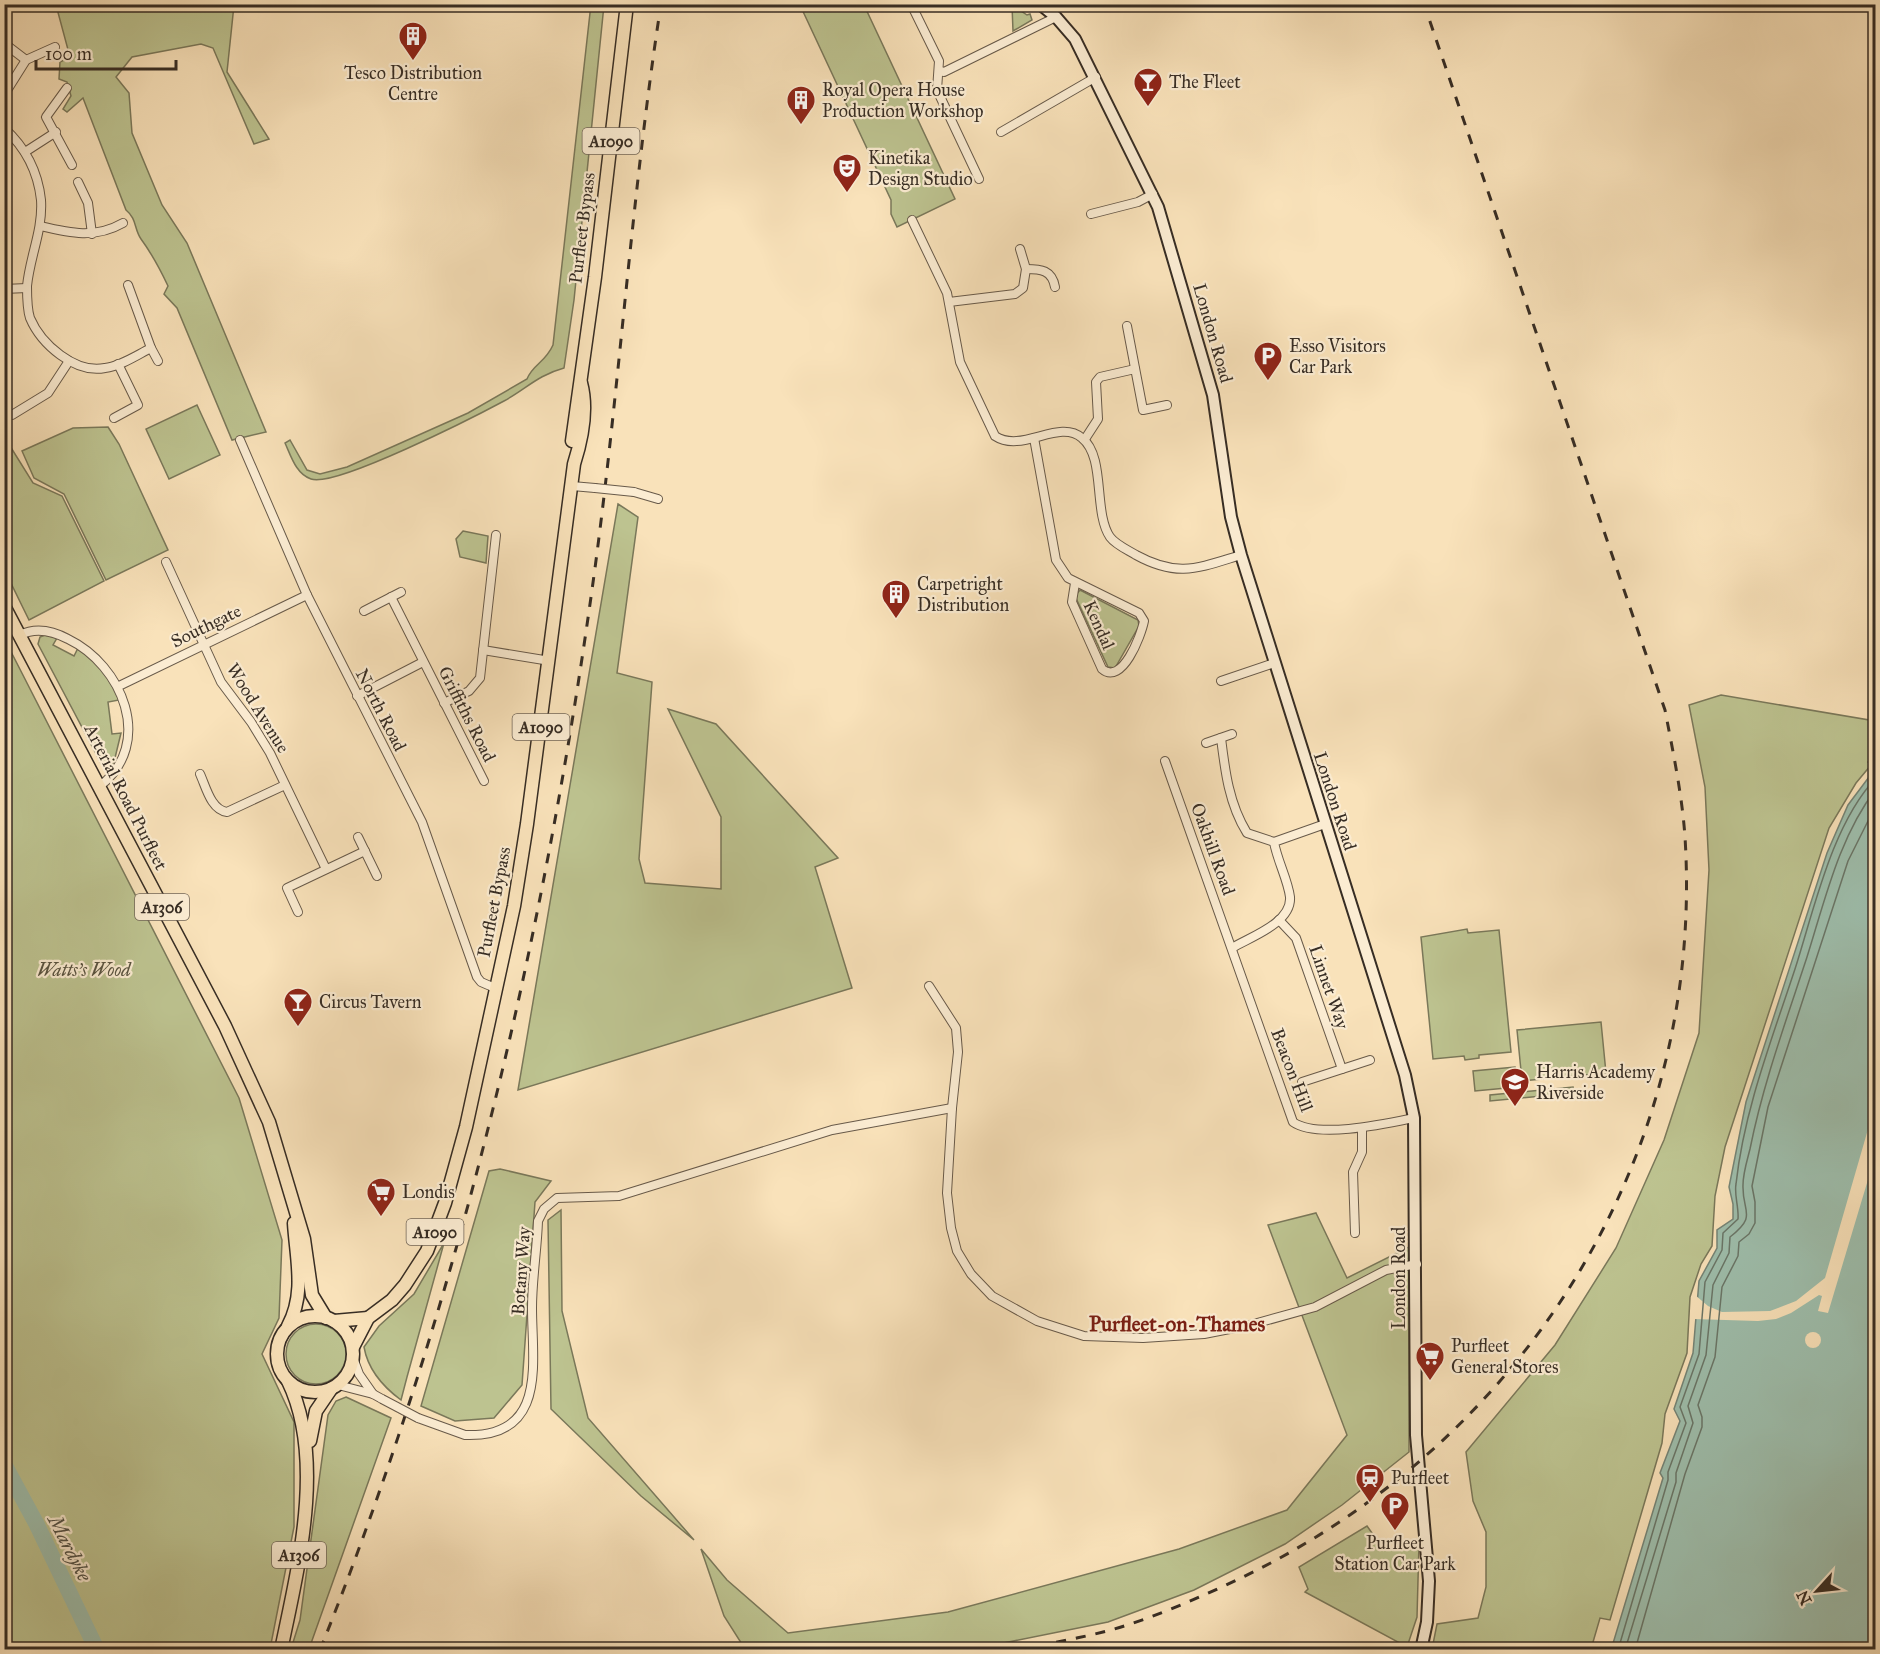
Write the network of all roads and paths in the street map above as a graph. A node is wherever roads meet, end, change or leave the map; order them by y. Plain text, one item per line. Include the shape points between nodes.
1 (627, 4) edge
2 (911, 4) edge
3 (1040, 4) edge
4 (1056, 17) junction
5 (9, 46) dead end
6 (55, 47) dead end
7 (26, 60) junction
8 (940, 71) junction
9 (1096, 77) junction
10 (67, 88) dead end
11 (4, 95) edge
12 (4, 128) edge
13 (56, 132) junction
14 (1001, 132) dead end
15 (25, 152) junction
16 (72, 165) dead end
17 (979, 179) dead end
18 (78, 182) dead end
19 (1153, 194) junction
20 (1091, 214) dead end
21 (912, 220) dead end
22 (123, 224) dead end
23 (40, 226) junction
24 (92, 234) junction
25 (1020, 249) dead end
26 (1026, 269) junction
27 (128, 285) dead end
28 (1055, 287) dead end
29 (27, 288) junction
30 (4, 289) edge
31 (949, 302) junction
32 (1127, 326) dead end
33 (151, 348) junction
34 (69, 361) junction
35 (158, 361) dead end
36 (118, 364) junction
37 (1135, 369) junction
38 (1167, 405) dead end
39 (12, 415) dead end
40 (114, 418) dead end
41 (1034, 438) junction
42 (1085, 439) junction
43 (240, 440) dead end
44 (572, 486) junction
45 (658, 499) dead end
46 (496, 536) dead end
47 (1241, 555) junction
48 (166, 562) dead end
49 (1075, 583) junction
50 (401, 592) dead end
51 (307, 595) junction
52 (391, 597) junction
53 (4, 606) edge
54 (364, 611) dead end
55 (20, 635) junction
56 (203, 643) junction
57 (483, 650) junction
58 (550, 661) junction
59 (423, 662) junction
60 (1274, 663) junction
61 (1221, 681) dead end
62 (118, 686) junction
63 (357, 696) junction
64 (444, 703) junction
65 (1232, 734) dead end
66 (1221, 738) junction
67 (1206, 743) dead end
68 (1165, 761) dead end
69 (200, 774) dead end
70 (484, 781) dead end
71 (285, 785) junction
72 (100, 786) junction
73 (1325, 824) junction
74 (358, 837) dead end
75 (1274, 842) junction
76 (365, 851) junction
77 (326, 869) junction
78 (377, 876) dead end
79 (298, 912) dead end
80 (1279, 920) junction
81 (1232, 948) junction
82 (929, 986) dead end
83 (495, 988) junction
84 (1370, 1060) dead end
85 (1342, 1069) junction
86 (1302, 1082) dead end
87 (952, 1108) junction
88 (1414, 1118) junction
89 (1362, 1128) junction
90 (294, 1206) junction
91 (1355, 1233) dead end
92 (1417, 1264) junction
93 (368, 1318) junction
94 (330, 1319) junction
95 (286, 1330) junction
96 (353, 1353) junction
97 (288, 1381) junction
98 (334, 1387) junction
99 (373, 1394) junction
100 (306, 1460) junction
101 (281, 1650) edge
102 (1421, 1650) edge

1 - 44 main road, Purfleet Bypass / A1090 via 571,448
2 - 8 street via 939,61
3 - 4 street, London Road
4 - 8 street
4 - 9 street, London Road via 1075,39
5 - 7 street
6 - 7 street
7 - 11 street
8 - 17 street via 937,90
9 - 14 street
9 - 19 street, London Road
10 - 13 street via 46,117
12 - 15 street
13 - 15 street
13 - 16 street
15 - 23 street via 39,185
18 - 24 street via 88,203
19 - 20 street via 1138,202
19 - 47 street, London Road via 1213,395 1231,516
21 - 31 street
22 - 24 street
23 - 24 street
23 - 29 street
25 - 26 street
26 - 28 street via 1048,272
26 - 31 street via 1023,288 1015,294
27 - 33 street
29 - 30 street
29 - 34 street via 30,317
31 - 41 street via 960,362 995,436 1012,443
32 - 37 street
33 - 35 street
33 - 36 street
34 - 36 street via 86,368 104,369
34 - 39 street via 48,393
36 - 40 street via 138,405
37 - 38 street via 1143,410
37 - 42 street via 1100,377 1096,382 1098,419
41 - 42 street via 1068,432
41 - 49 street, Kendal via 1056,560 1064,575
42 - 47 street via 1095,466 1106,530 1119,545 1161,566 1188,571
43 - 51 street, North Road
44 - 45 street, bridge via 634,492
44 - 58 main road, Purfleet Bypass / A1090
46 - 57 street
47 - 60 street, London Road
48 - 56 street, Wood Avenue
49 - 49 street, Kendal via 1132,609 1144,621 1123,668 1116,672 1102,669 1071,597
50 - 52 street
51 - 56 street, Southgate
51 - 63 street, North Road
52 - 54 street
52 - 59 street, Griffiths Road
53 - 55 main road, Arterial Road Purfleet / A1306
55 - 62 street via 39,630 76,642 101,662
55 - 72 main road, Arterial Road Purfleet / A1306
56 - 62 street, Southgate
56 - 71 street, Wood Avenue via 221,681 251,722
57 - 58 street
57 - 64 street via 480,678 469,691
58 - 83 main road, Purfleet Bypass / A1090 via 513,906
59 - 63 street, Griffiths Road
59 - 64 street, Griffiths Road
60 - 61 street
60 - 73 street, London Road
62 - 72 street via 125,706 126,741 115,771
63 - 83 street, North Road via 422,822 477,977
64 - 70 street, Griffiths Road
65 - 66 street
66 - 67 street
66 - 75 street via 1228,786 1239,820 1247,833
68 - 81 street, Oakhill Road
69 - 71 street via 214,804 227,812
71 - 77 street, Wood Avenue
72 - 90 main road, Arterial Road Purfleet / A1306 via 249,1076 269,1122
73 - 75 street
73 - 88 street, London Road via 1405,1075
74 - 76 street
75 - 80 street via 1290,897 1287,911
76 - 77 street
76 - 78 street
77 - 79 street via 287,888
80 - 81 street
80 - 85 street, Linnet Way via 1296,938
81 - 89 street, Beacon Hill via 1293,1122 1301,1128
82 - 87 street via 956,1028 958,1053
83 - 93 main road, Purfleet Bypass / A1090 via 466,1127 436,1229 405,1286
84 - 85 street
85 - 86 street
87 - 92 street via 947,1193 957,1251 971,1274 992,1296 1037,1321 1084,1336 1204,1334 1315,1307 1386,1270
87 - 99 street, Botany Way, bridge via 832,1130 619,1196 557,1198 544,1209 538,1221 532,1306 534,1381 524,1408 505,1427 473,1436 418,1418
88 - 89 street, Beacon Hill
88 - 92 street, London Road
89 - 91 street via 1362,1152 1353,1172
90 - 94 main road, Arterial Road Purfleet / A1306 via 304,1239 312,1295
90 - 95 main road, Arterial Road Purfleet / A1306 via 300,1284 295,1313
92 - 102 street, London Road via 1416,1444 1429,1581
93 - 94 main road
93 - 96 main road, Purfleet Bypass / A1090
94 - 95 main road via 304,1318
94 - 96 main road via 349,1337
95 - 97 main road via 280,1339 278,1361
96 - 98 main road via 350,1369
96 - 99 street, Botany Way via 359,1374
97 - 98 main road via 303,1390 322,1392
97 - 100 main road, A1306 via 303,1420
98 - 99 street, Botany Way
98 - 100 main road, A1306 via 316,1411
100 - 101 main road, A1306 via 300,1551

